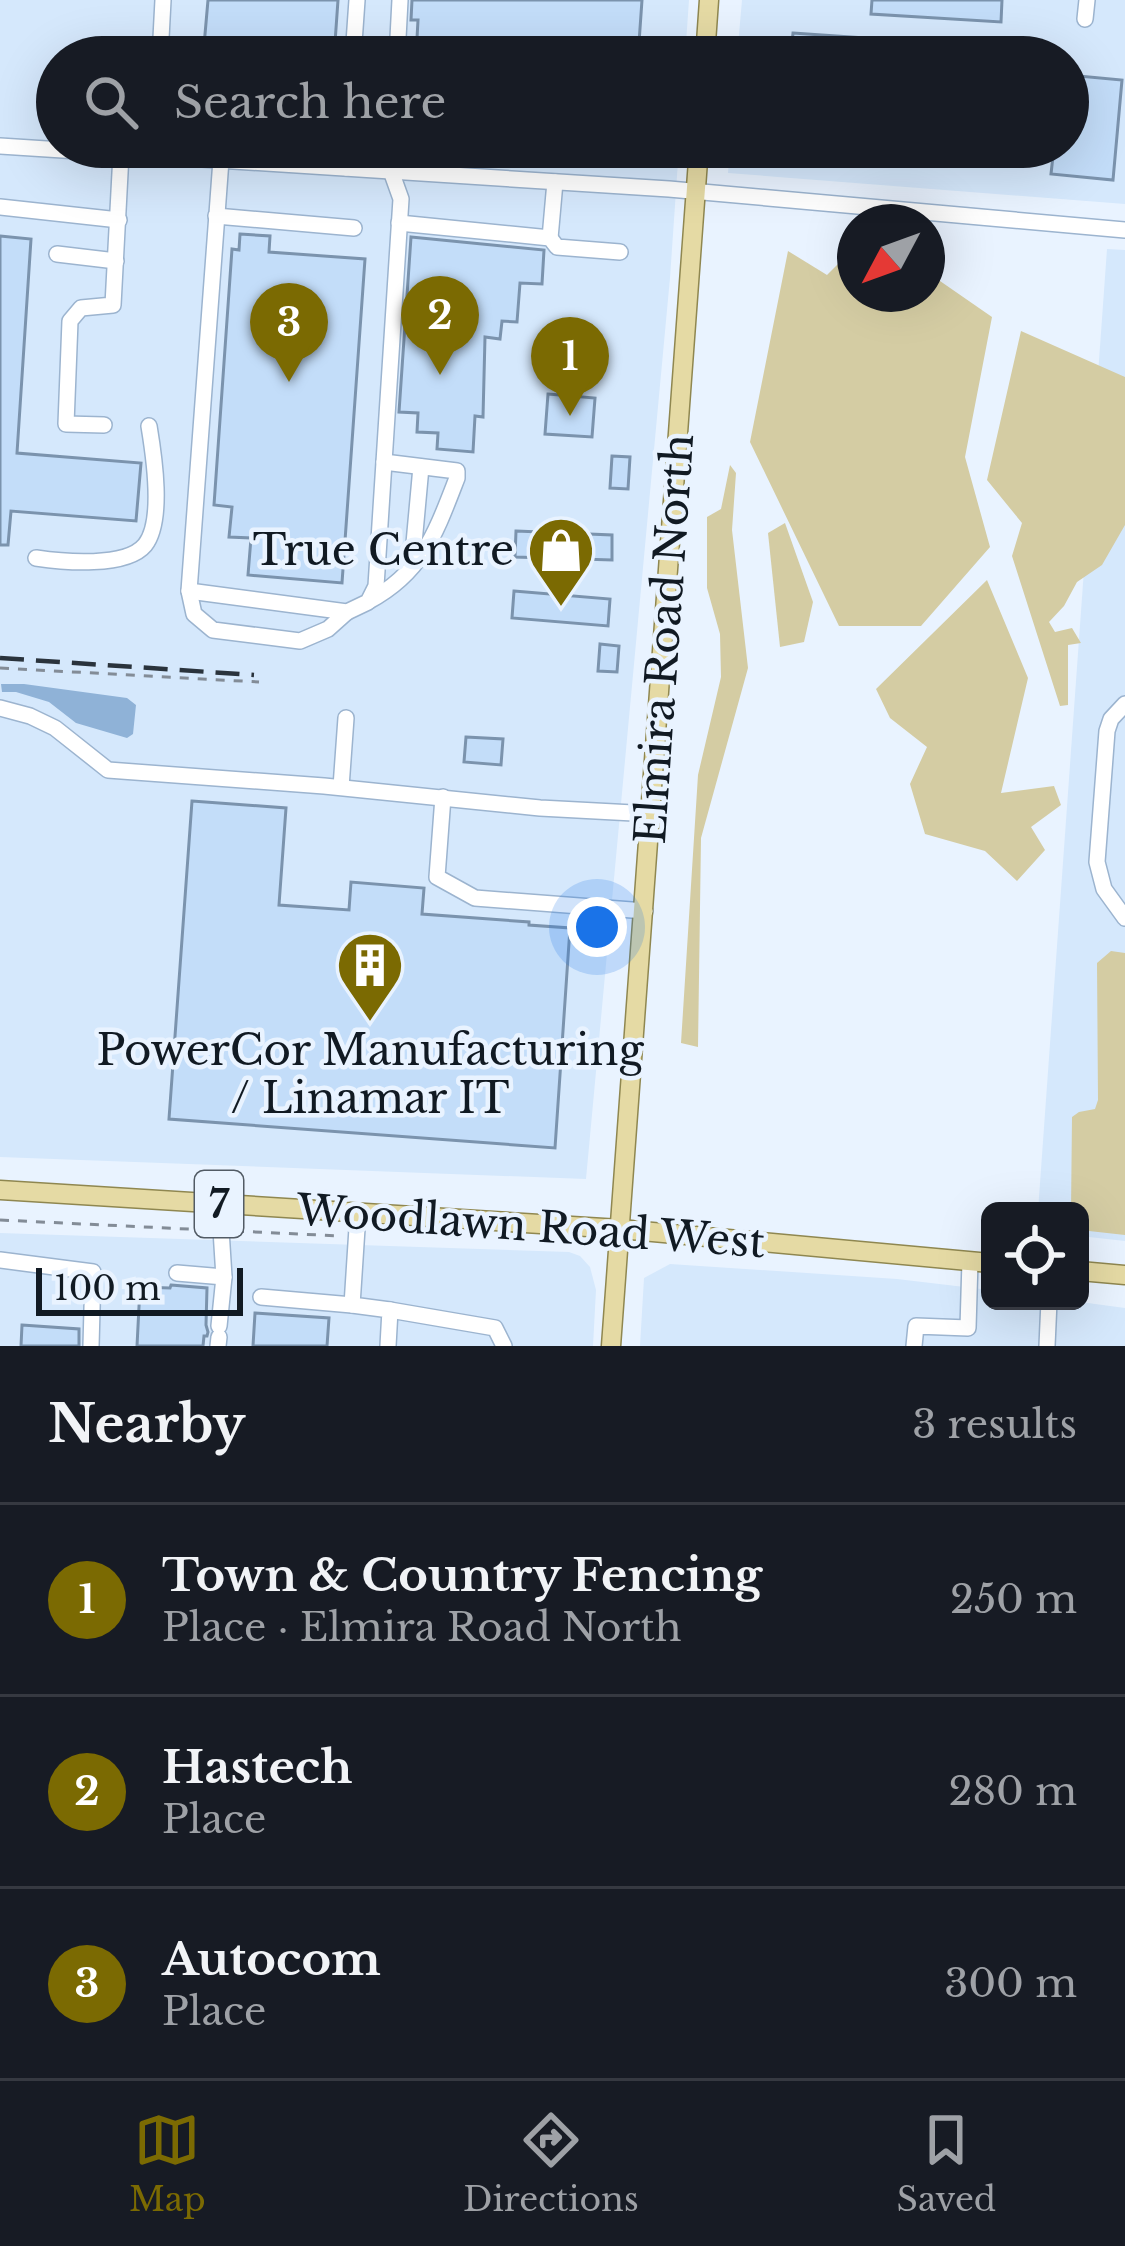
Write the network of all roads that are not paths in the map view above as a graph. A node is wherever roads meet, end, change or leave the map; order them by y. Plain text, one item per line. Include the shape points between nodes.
1 (164, 0) edge
2 (357, 0) edge
3 (400, 0) edge
4 (710, 0) edge
5 (1087, 0) edge
6 (1085, 19) dead end
7 (161, 36) edge
8 (354, 36) edge
9 (398, 36) edge
10 (707, 36) edge
11 (0, 146) edge
12 (36, 148) edge
13 (121, 168) edge
14 (219, 168) edge
15 (346, 168) edge
16 (391, 168) edge
17 (697, 168) edge
18 (391, 172) junction
19 (555, 182) junction
20 (695, 192) junction
21 (0, 207) edge
22 (216, 216) junction
23 (119, 220) junction
24 (399, 223) junction
25 (354, 228) dead end
26 (1125, 230) edge
27 (550, 238) junction
28 (620, 252) dead end
29 (57, 254) dead end
30 (116, 261) junction
31 (104, 424) dead end
32 (149, 426) dead end
33 (384, 462) junction
34 (421, 466) junction
35 (36, 558) dead end
36 (412, 568) junction
37 (189, 591) junction
38 (368, 602) junction
39 (347, 612) junction
40 (1125, 704) edge
41 (0, 708) edge
42 (346, 718) dead end
43 (341, 787) junction
44 (443, 797) junction
45 (652, 814) junction
46 (645, 911) junction
47 (1125, 918) edge
48 (0, 1190) edge
49 (224, 1204) junction
50 (358, 1213) junction
51 (620, 1229) junction
52 (0, 1260) edge
53 (980, 1262) edge
54 (1089, 1272) edge
55 (177, 1273) dead end
56 (1125, 1275) edge
57 (224, 1277) junction
58 (261, 1297) dead end
59 (352, 1305) junction
60 (390, 1310) junction
61 (1048, 1310) edge
62 (219, 1336) edge
63 (968, 1337) edge
64 (91, 1346) edge
65 (388, 1346) edge
66 (504, 1346) edge
67 (611, 1346) edge
68 (914, 1346) edge
69 (1046, 1346) edge

1 - 7 street
2 - 8 street
3 - 9 street
4 - 10 main road
5 - 6 street
11 - 12 street
13 - 23 street
14 - 22 street
15 - 18 street
16 - 18 street
17 - 20 main road, Elmira Road North
18 - 19 street
18 - 24 street
19 - 20 street
19 - 27 street
20 - 26 street
20 - 45 main road, Elmira Road North
21 - 23 street
22 - 25 street
22 - 37 street
23 - 30 street
24 - 27 street
24 - 33 street
27 - 28 street via 557,247
29 - 30 street
30 - 31 street via 113,305 81,308 70,321 66,424
32 - 35 street via 154,529 143,548 106,560
33 - 34 street
33 - 38 street via 376,586
34 - 36 street
34 - 36 street via 457,471 457,478
36 - 38 street
37 - 39 street
37 - 39 street via 194,614 213,630 300,640
38 - 39 street
40 - 47 street via 1107,731 1097,862
41 - 43 street via 56,728 108,770
42 - 43 street
43 - 44 street
44 - 45 street
44 - 46 street via 437,878 475,898
45 - 46 main road, Elmira Road North
46 - 51 main road, Elmira Road North
48 - 49 main road, Woodlawn Road West / 7
49 - 50 main road, Woodlawn Road West / 7
49 - 57 street
50 - 51 main road, Woodlawn Road West / 7
50 - 59 street
51 - 53 main road, Woodlawn Road West / 7
51 - 67 main road, Elmira Road North
52 - 64 street via 93,1271
53 - 63 street
54 - 56 main road
55 - 57 street
57 - 62 street
58 - 59 street
59 - 60 street
60 - 65 street
60 - 66 street via 495,1328
61 - 69 street
63 - 68 street via 916,1325

